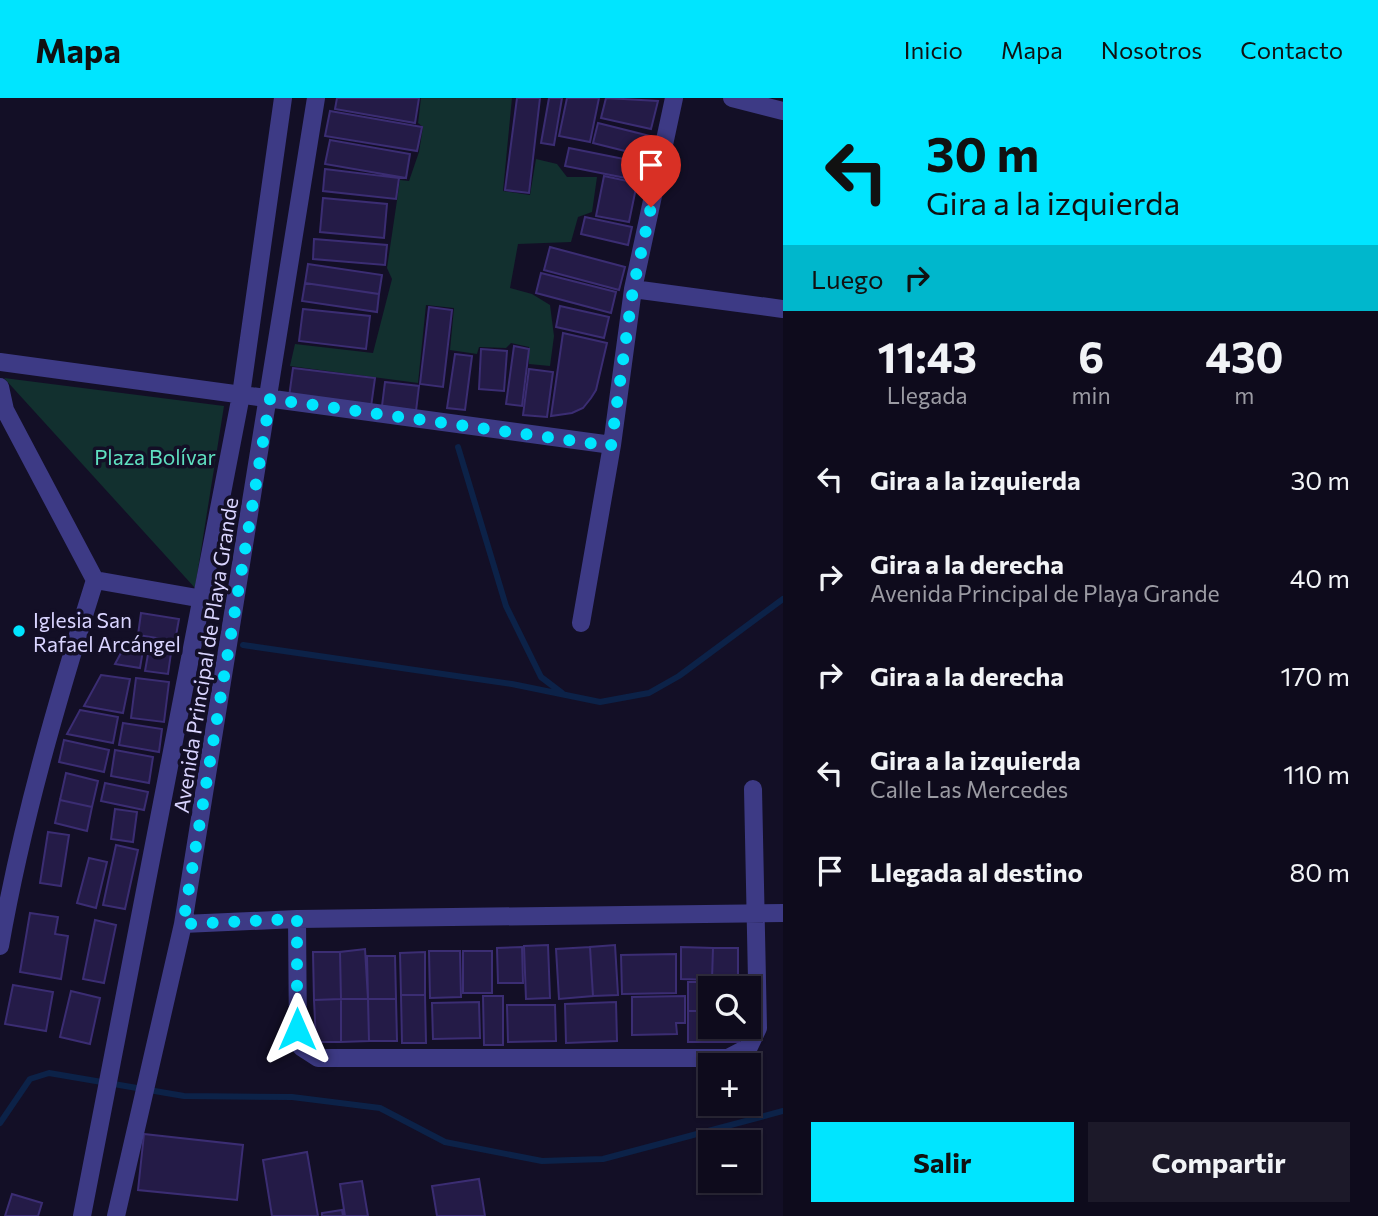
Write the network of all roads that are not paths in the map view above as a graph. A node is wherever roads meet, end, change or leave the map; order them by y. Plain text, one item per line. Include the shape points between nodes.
1 (283, 98) edge
2 (316, 98) edge
3 (674, 98) edge
4 (732, 98) edge
5 (783, 111) edge
6 (633, 289) junction
7 (783, 309) edge
8 (0, 362) edge
9 (0, 387) edge
10 (241, 395) junction
11 (270, 399) junction
12 (611, 446) junction
13 (95, 580) junction
14 (203, 599) junction
15 (581, 622) dead end
16 (753, 789) dead end
17 (6, 886) edge
18 (783, 913) edge
19 (755, 914) junction
20 (297, 919) junction
21 (183, 924) junction
22 (0, 946) edge
23 (82, 1216) edge
24 (116, 1216) edge

1 - 10 street, Avenida Principal de Playa Grande
2 - 11 street, Avenida Principal de Playa Grande
3 - 6 street
4 - 5 street
6 - 7 street
6 - 12 street
8 - 10 street
9 - 13 street via 5,410
10 - 11 street
10 - 14 street, Avenida Principal de Playa Grande
11 - 12 street
11 - 21 street, Avenida Principal de Playa Grande
12 - 15 street
13 - 14 street
13 - 17 street
14 - 23 street, Avenida Principal de Playa Grande
16 - 19 street
17 - 22 street
18 - 19 street
19 - 20 street
19 - 20 street via 758,1028 749,1047 728,1058 318,1058 301,1047 298,1038
20 - 21 street
21 - 24 street, Avenida Principal de Playa Grande

